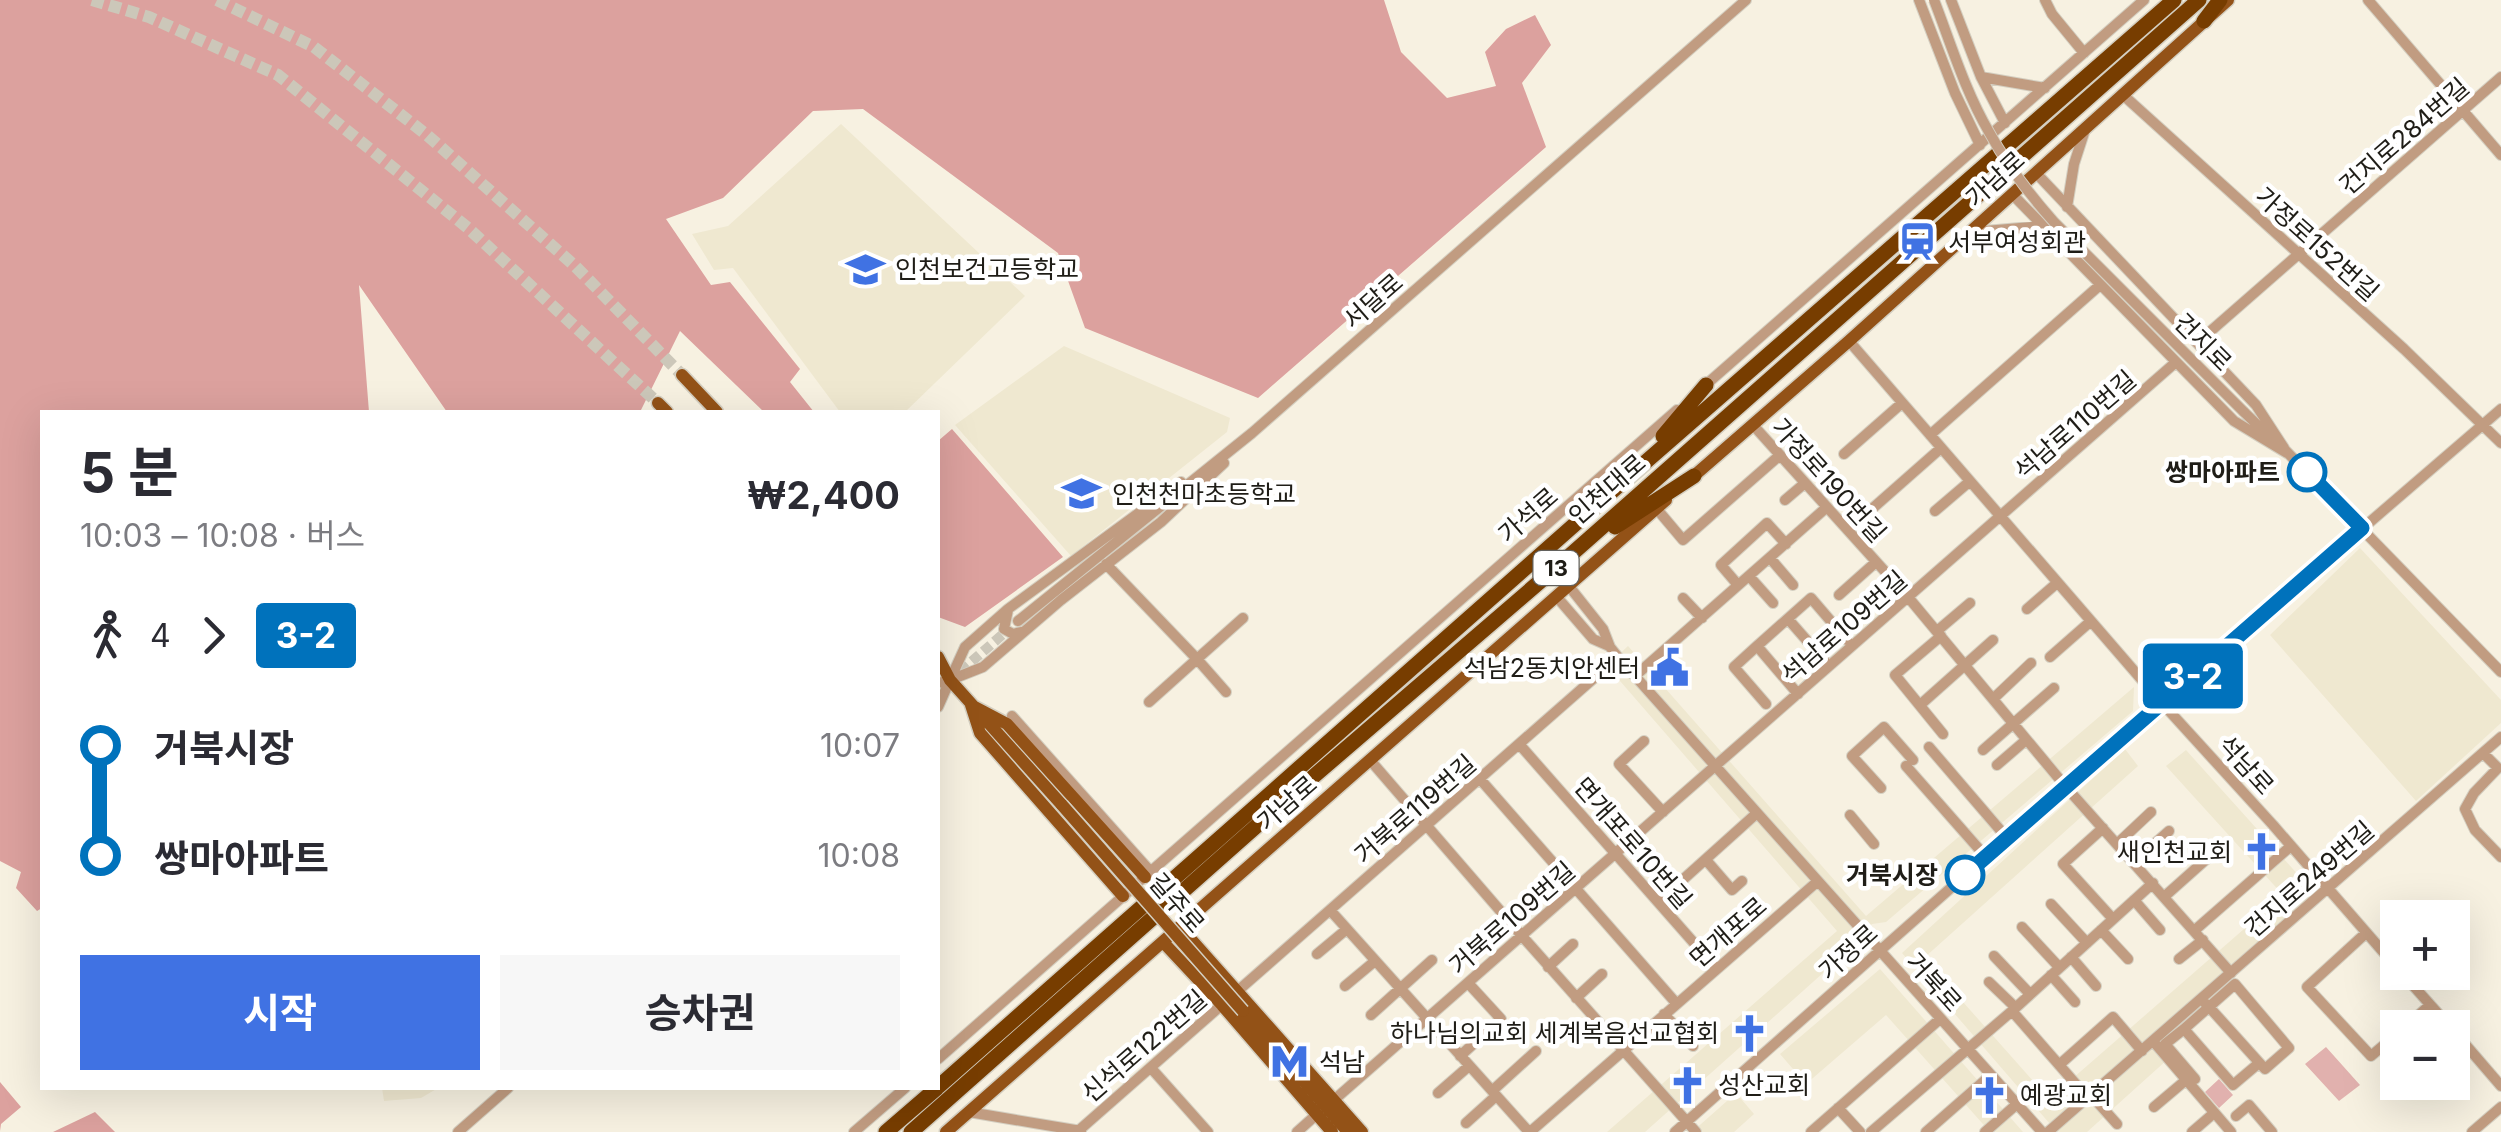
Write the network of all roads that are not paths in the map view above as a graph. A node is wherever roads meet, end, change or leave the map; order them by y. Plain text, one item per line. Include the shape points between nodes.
1 (1746, 0) edge
2 (1918, 0) edge
3 (1934, 0) edge
4 (1951, 0) edge
5 (2045, 0) edge
6 (2144, 0) edge
7 (2174, 0) edge
8 (2199, 0) edge
9 (2220, 0) edge
10 (2228, 0) edge
11 (2368, 0) edge
12 (2204, 21) junction
13 (2084, 52) junction
14 (1981, 76) junction
15 (2501, 77) edge
16 (2046, 88) junction
17 (2122, 94) junction
18 (2463, 110) junction
19 (2005, 123) junction
20 (2086, 126) junction
21 (1980, 145) junction
22 (2501, 154) edge
23 (2036, 173) junction
24 (2012, 194) junction
25 (2066, 207) junction
26 (2043, 226) junction
27 (1965, 237) junction
28 (2298, 255) junction
29 (2100, 285) junction
30 (1850, 341) junction
31 (2197, 344) junction
32 (2176, 362) junction
33 (682, 375) tunnel mouth
34 (1706, 385) junction
35 (1902, 403) junction
36 (715, 410) edge
37 (2501, 410) edge
38 (2484, 424) junction
39 (1753, 425) junction
40 (1252, 433) junction
41 (1930, 435) junction
42 (2501, 443) edge
43 (1940, 448) junction
44 (2287, 452) junction
45 (1844, 454) dead end
46 (1780, 455) junction
47 (1694, 476) junction
48 (1625, 480) junction
49 (1969, 482) junction
50 (1805, 483) junction
51 (1784, 500) dead end
52 (1827, 507) junction
53 (1656, 508) junction
54 (1935, 512) dead end
55 (1999, 517) junction
56 (2362, 528) junction
57 (1848, 530) junction
58 (1786, 544) junction
59 (1770, 558) junction
60 (1876, 562) junction
61 (1106, 564) junction
62 (1558, 566) junction
63 (1749, 576) junction
64 (2057, 583) junction
65 (1568, 585) junction
66 (1738, 585) junction
67 (1794, 585) dead end
68 (1840, 595) dead end
69 (1556, 596) junction
70 (1908, 597) junction
71 (1683, 598) dead end
72 (1773, 603) dead end
73 (1970, 603) dead end
74 (1008, 609) junction
75 (2028, 609) dead end
76 (1243, 618) dead end
77 (1702, 618) junction
78 (1788, 619) junction
79 (2091, 621) junction
80 (1021, 626) junction
81 (1939, 634) junction
82 (1847, 640) dead end
83 (1993, 640) dead end
84 (1757, 646) junction
85 (1610, 647) junction
86 (2050, 656) dead end
87 (1618, 657) junction
88 (1197, 659) junction
89 (1824, 660) dead end
90 (2031, 663) dead end
91 (1965, 665) junction
92 (2501, 672) edge
93 (1635, 676) junction
94 (944, 682) edge
95 (2054, 688) dead end
96 (1226, 692) dead end
97 (1798, 694) junction
98 (1992, 698) junction
99 (1150, 702) dead end
100 (2161, 702) junction
101 (971, 704) junction
102 (1766, 704) dead end
103 (1920, 705) junction
104 (1012, 716) dead end
105 (2013, 724) junction
106 (1943, 734) dead end
107 (2501, 736) edge
108 (2026, 740) junction
109 (1644, 741) dead end
110 (1519, 744) junction
111 (1928, 747) dead end
112 (1983, 750) dead end
113 (2483, 752) junction
114 (1370, 760) junction
115 (1716, 766) junction
116 (1997, 766) dead end
117 (1480, 779) junction
118 (2066, 786) junction
119 (1881, 788) dead end
120 (1663, 812) junction
121 (2152, 812) dead end
122 (1757, 813) junction
123 (1850, 815) dead end
124 (1425, 824) junction
125 (2103, 828) junction
126 (2169, 831) dead end
127 (2007, 838) junction
128 (1874, 844) dead end
129 (2117, 844) junction
130 (2291, 846) junction
131 (2492, 848) edge
132 (1616, 853) junction
133 (2211, 855) dead end
134 (1986, 857) junction
135 (1706, 860) junction
136 (2134, 862) junction
137 (1148, 875) junction
138 (1742, 881) dead end
139 (1818, 881) junction
140 (2153, 883) junction
141 (2328, 888) junction
142 (1576, 889) junction
143 (1123, 896) junction
144 (2165, 896) junction
145 (2134, 900) junction
146 (1658, 902) junction
147 (2051, 904) dead end
148 (1330, 910) junction
149 (2113, 919) junction
150 (1180, 927) junction
151 (2022, 927) dead end
152 (1346, 929) junction
153 (2101, 930) junction
154 (2160, 930) dead end
155 (2366, 933) junction
156 (2199, 935) junction
157 (1522, 936) junction
158 (1163, 942) junction
159 (2086, 943) junction
160 (1573, 944) dead end
161 (2380, 949) edge
162 (1880, 950) junction
163 (1317, 954) dead end
164 (1994, 956) dead end
165 (2071, 957) junction
166 (2128, 959) dead end
167 (1432, 960) dead end
168 (2179, 960) dead end
169 (1375, 961) junction
170 (1548, 966) junction
171 (1716, 968) junction
172 (2055, 971) junction
173 (2232, 973) junction
174 (1602, 974) dead end
175 (1989, 982) dead end
176 (1468, 983) junction
177 (1346, 986) dead end
178 (2096, 986) dead end
179 (1400, 989) junction
180 (2416, 990) edge
181 (1238, 991) junction
182 (2030, 994) junction
183 (1576, 998) junction
184 (2075, 1002) dead end
185 (1676, 1003) junction
186 (2206, 1003) junction
187 (1222, 1005) junction
188 (2430, 1005) junction
189 (2014, 1009) junction
190 (2424, 1010) edge
191 (2435, 1010) edge
192 (1664, 1014) junction
193 (1370, 1015) dead end
194 (1940, 1018) junction
195 (1427, 1020) junction
196 (2184, 1029) junction
197 (2153, 1041) junction
198 (1693, 1046) dead end
199 (2380, 1048) edge
200 (1968, 1049) junction
201 (2470, 1049) edge
202 (1622, 1050) junction
203 (2142, 1050) junction
204 (1536, 1051) dead end
205 (1460, 1056) junction
206 (940, 1057) edge
207 (2259, 1063) junction
208 (2059, 1065) junction
209 (1469, 1066) junction
210 (1151, 1068) junction
211 (1991, 1075) junction
212 (2190, 1079) junction
213 (940, 1084) edge
214 (2501, 1086) edge
215 (506, 1090) edge
216 (903, 1090) edge
217 (934, 1090) edge
218 (1438, 1092) dead end
219 (1494, 1094) junction
220 (2090, 1096) junction
221 (1334, 1100) junction
222 (2017, 1104) junction
223 (2501, 1106) edge
224 (2154, 1107) dead end
225 (1838, 1108) junction
226 (969, 1112) junction
227 (2214, 1113) junction
228 (1316, 1115) junction
229 (2236, 1116) dead end
230 (1687, 1122) junction
231 (1466, 1123) dead end
232 (2117, 1124) dead end
233 (1079, 1131) edge
234 (458, 1132) edge
235 (854, 1132) edge
236 (886, 1132) edge
237 (911, 1132) edge
238 (946, 1132) edge
239 (1208, 1132) edge
240 (1297, 1132) edge
241 (1332, 1132) edge
242 (1348, 1132) edge
243 (1362, 1132) edge
244 (1530, 1132) edge
245 (1675, 1132) edge
246 (1696, 1132) edge
247 (1812, 1132) edge
248 (1860, 1132) edge
249 (1871, 1132) edge
250 (1926, 1132) edge
251 (1985, 1132) edge
252 (2045, 1132) edge
253 (2192, 1132) edge
254 (2231, 1132) edge
255 (2272, 1132) edge
256 (2472, 1132) edge

1 - 40 street, 서달로
2 - 21 street
3 - 44 street, 건지로, bridge via 1986,128 2027,192
4 - 14 street
5 - 13 street
6 - 13 street, 가석로
7 - 48 highway, 인천대로 / 13
8 - 62 highway, 인천대로 / 13
9 - 12 highway
10 - 12 main road, 가남로
11 - 18 street
12 - 17 main road, 가남로
13 - 16 street, 가석로
14 - 16 street
14 - 19 street
15 - 18 street, 건지로284번길
16 - 19 street, 가석로
17 - 20 main road, 가남로
17 - 28 street, 가정로152번길
18 - 22 street
18 - 28 street, 건지로284번길
19 - 21 street, 가석로
20 - 23 main road, 가남로
20 - 25 street
21 - 34 street, 가석로
23 - 24 main road, 가남로
23 - 25 street
24 - 26 street
24 - 27 main road, 가남로
25 - 31 street
26 - 27 street
26 - 29 street
27 - 30 main road, 가남로
28 - 31 street, 건지로284번길
28 - 38 street, 가정로152번길
29 - 32 street
29 - 41 street
30 - 35 street, 석남로
30 - 39 main road, 가남로
31 - 44 street via 2256,404
32 - 44 street via 2234,421
32 - 55 street, 석남로110번길
33 - 36 main road
34 - 48 highway
34 - 137 street, 가석로
35 - 41 street, 석남로
35 - 45 street
37 - 38 street, 가정로
38 - 42 street, 가정로152번길
38 - 56 street, 가정로
39 - 46 street, 가정로190번길
39 - 47 main road, 가남로
40 - 61 street via 1182,504
40 - 74 street
40 - 80 street, 서달로
41 - 43 street, 석남로
43 - 49 street, 석남로
43 - 57 street
44 - 56 street, 건지로
46 - 50 street, 가정로190번길
46 - 53 street via 1684,540
47 - 53 main road, 가남로
47 - 62 highway
48 - 213 highway, 인천대로 / 13
49 - 54 street
49 - 55 street, 석남로
50 - 51 street
50 - 52 street, 가정로190번길
52 - 57 street, 가정로190번길
52 - 58 street
53 - 65 main road, 가남로
55 - 64 street, 석남로
55 - 70 street, 석남로109번길
56 - 92 street, 건지로
56 - 100 street, 가정로
57 - 60 street, 가정로190번길
58 - 59 street
58 - 66 street via 1767,523 1721,565
59 - 63 street
59 - 67 street
60 - 68 street, 가정로190번길
60 - 70 street, 가정로190번길
61 - 80 street
61 - 88 street
62 - 237 highway, 인천대로 / 13
63 - 66 street
63 - 72 street
64 - 75 street
64 - 79 street, 석남로
65 - 69 main road, 가남로
65 - 85 street
66 - 77 street
69 - 85 street via 1593,639
69 - 114 main road, 가남로
70 - 81 street, 가정로190번길
70 - 97 street, 석남로109번길
71 - 77 street
73 - 81 street
74 - 80 street via 1004,629 1013,634
74 - 94 street via 965,647
76 - 88 street
77 - 93 street
78 - 82 street via 1811,598
78 - 84 street
78 - 89 street
79 - 86 street
79 - 100 street, 석남로
80 - 94 street via 983,667
81 - 91 street, 가정로190번길
81 - 103 street via 1896,675
83 - 91 street
84 - 97 street
84 - 102 street via 1734,666
85 - 87 street, 거북로
87 - 93 street, 거북로
87 - 110 street, 거북로119번길
88 - 96 street
88 - 99 street
90 - 98 street
91 - 98 street, 가정로190번길
91 - 103 street
93 - 115 street, 거북로
94 - 101 main road, 길주로
95 - 105 street
97 - 115 street, 석남로109번길
98 - 105 street, 가정로190번길
100 - 118 street, 가정로
100 - 130 street, 석남로
101 - 137 main road, 길주로 via 1008,724
101 - 143 main road, 길주로 via 980,733
101 - 242 main road, 길주로, bridge
103 - 106 street
104 - 137 street
105 - 108 street, 가정로190번길
105 - 112 street
107 - 113 street, 건지로249번길
108 - 116 street
108 - 118 street, 가정로190번길
109 - 120 street via 1619,764
110 - 117 street, 거북로119번길
110 - 132 street, 면개포로10번길
111 - 127 street
113 - 131 street via 2498,768 2466,809
113 - 141 street, 건지로249번길
114 - 124 street
114 - 150 main road, 가남로
115 - 120 street, 거북로109번길
115 - 122 street, 거북로
117 - 124 street, 거북로119번길
117 - 142 street
118 - 125 street, 가정로190번길
118 - 127 street, 가정로
119 - 134 street via 1852,756 1884,726
120 - 132 street, 거북로109번길
121 - 129 street
122 - 135 street
122 - 139 street, 거북로
123 - 128 street
124 - 148 street, 거북로119번길
124 - 157 street
125 - 129 street, 가정로190번길
125 - 149 street via 2063,864
126 - 136 street
127 - 134 street, 가정로
129 - 136 street, 가정로190번길
130 - 141 street, 석남로
130 - 156 street
132 - 142 street, 거북로109번길
132 - 146 street, 면개포로10번길
133 - 144 street
134 - 162 street, 가정로
135 - 138 street via 1732,890
135 - 146 street
136 - 140 street, 가정로190번길
137 - 143 street, 가석로
139 - 162 street, 거북로
139 - 171 street, 면개포로
140 - 144 street, 가정로190번길
140 - 145 street
141 - 155 street, 석남로
141 - 173 street, 건지로249번길
142 - 157 street, 거북로109번길
142 - 185 street
143 - 206 street, 가석로
144 - 156 street, 가정로190번길
145 - 149 street
145 - 154 street
146 - 171 street, 면개포로10번길
147 - 159 street
148 - 152 street
148 - 181 street, 거북로119번길
149 - 153 street
150 - 158 main road, 가남로
150 - 181 main road
151 - 172 street
152 - 163 street
152 - 169 street
153 - 159 street
153 - 166 street
155 - 161 street, 석남로
155 - 199 street via 2307,987 2371,1056
156 - 168 street
156 - 173 street, 가정로190번길
157 - 170 street
157 - 176 street, 거북로109번길
158 - 187 main road
158 - 226 main road, 가남로
159 - 165 street
160 - 170 street
162 - 194 street, 거북로
162 - 230 street, 가정로
164 - 182 street
165 - 172 street
165 - 178 street
167 - 179 street
169 - 177 street
169 - 179 street
170 - 183 street
171 - 185 street, 면개포로
172 - 182 street
172 - 184 street
173 - 186 street, 건지로249번길
174 - 183 street
175 - 189 street
176 - 195 street, 거북로109번길
176 - 205 street via 1501,1019
179 - 193 street
179 - 195 street
180 - 188 street, 석남로
181 - 187 street, 신석로122번길
181 - 221 main road
182 - 189 street
183 - 202 street
185 - 192 street, 면개포로
186 - 196 street
186 - 197 street, 건지로249번길
186 - 207 street
186 - 207 street via 2235,984 2290,1048 2265,1069
187 - 210 street, 신석로122번길
187 - 228 main road
188 - 190 street
188 - 191 street, 석남로
189 - 200 street
189 - 208 street
192 - 198 street
192 - 202 street, 면개포로
194 - 200 street, 거북로
194 - 225 street
195 - 205 street
195 - 221 street, 거북로109번길
196 - 207 street via 2232,1085
196 - 212 street via 2165,1044
197 - 203 street, 건지로249번길
197 - 212 street
200 - 211 street, 거북로
200 - 249 street
201 - 214 street, 석남로
202 - 230 street
202 - 244 street, 면개포로
203 - 208 street via 2113,1017
203 - 220 street, 건지로249번길
204 - 219 street
205 - 209 street
208 - 220 street
209 - 218 street
209 - 219 street
210 - 233 street, 신석로122번길
210 - 239 street
211 - 222 street, 거북로
211 - 250 street
212 - 224 street
212 - 227 street
215 - 234 street
216 - 235 street
217 - 236 highway, 인천대로 / 13
219 - 231 street
219 - 244 street
220 - 232 street
220 - 252 street, 건지로249번길
221 - 243 main road
222 - 251 street
222 - 252 street, 거북로
223 - 256 street
225 - 247 street
225 - 248 street
226 - 233 street
226 - 238 main road, 가남로
227 - 253 street
227 - 254 street
228 - 240 street
228 - 241 main road
229 - 255 street via 2249,1105
230 - 245 street, 가정로
230 - 246 street

